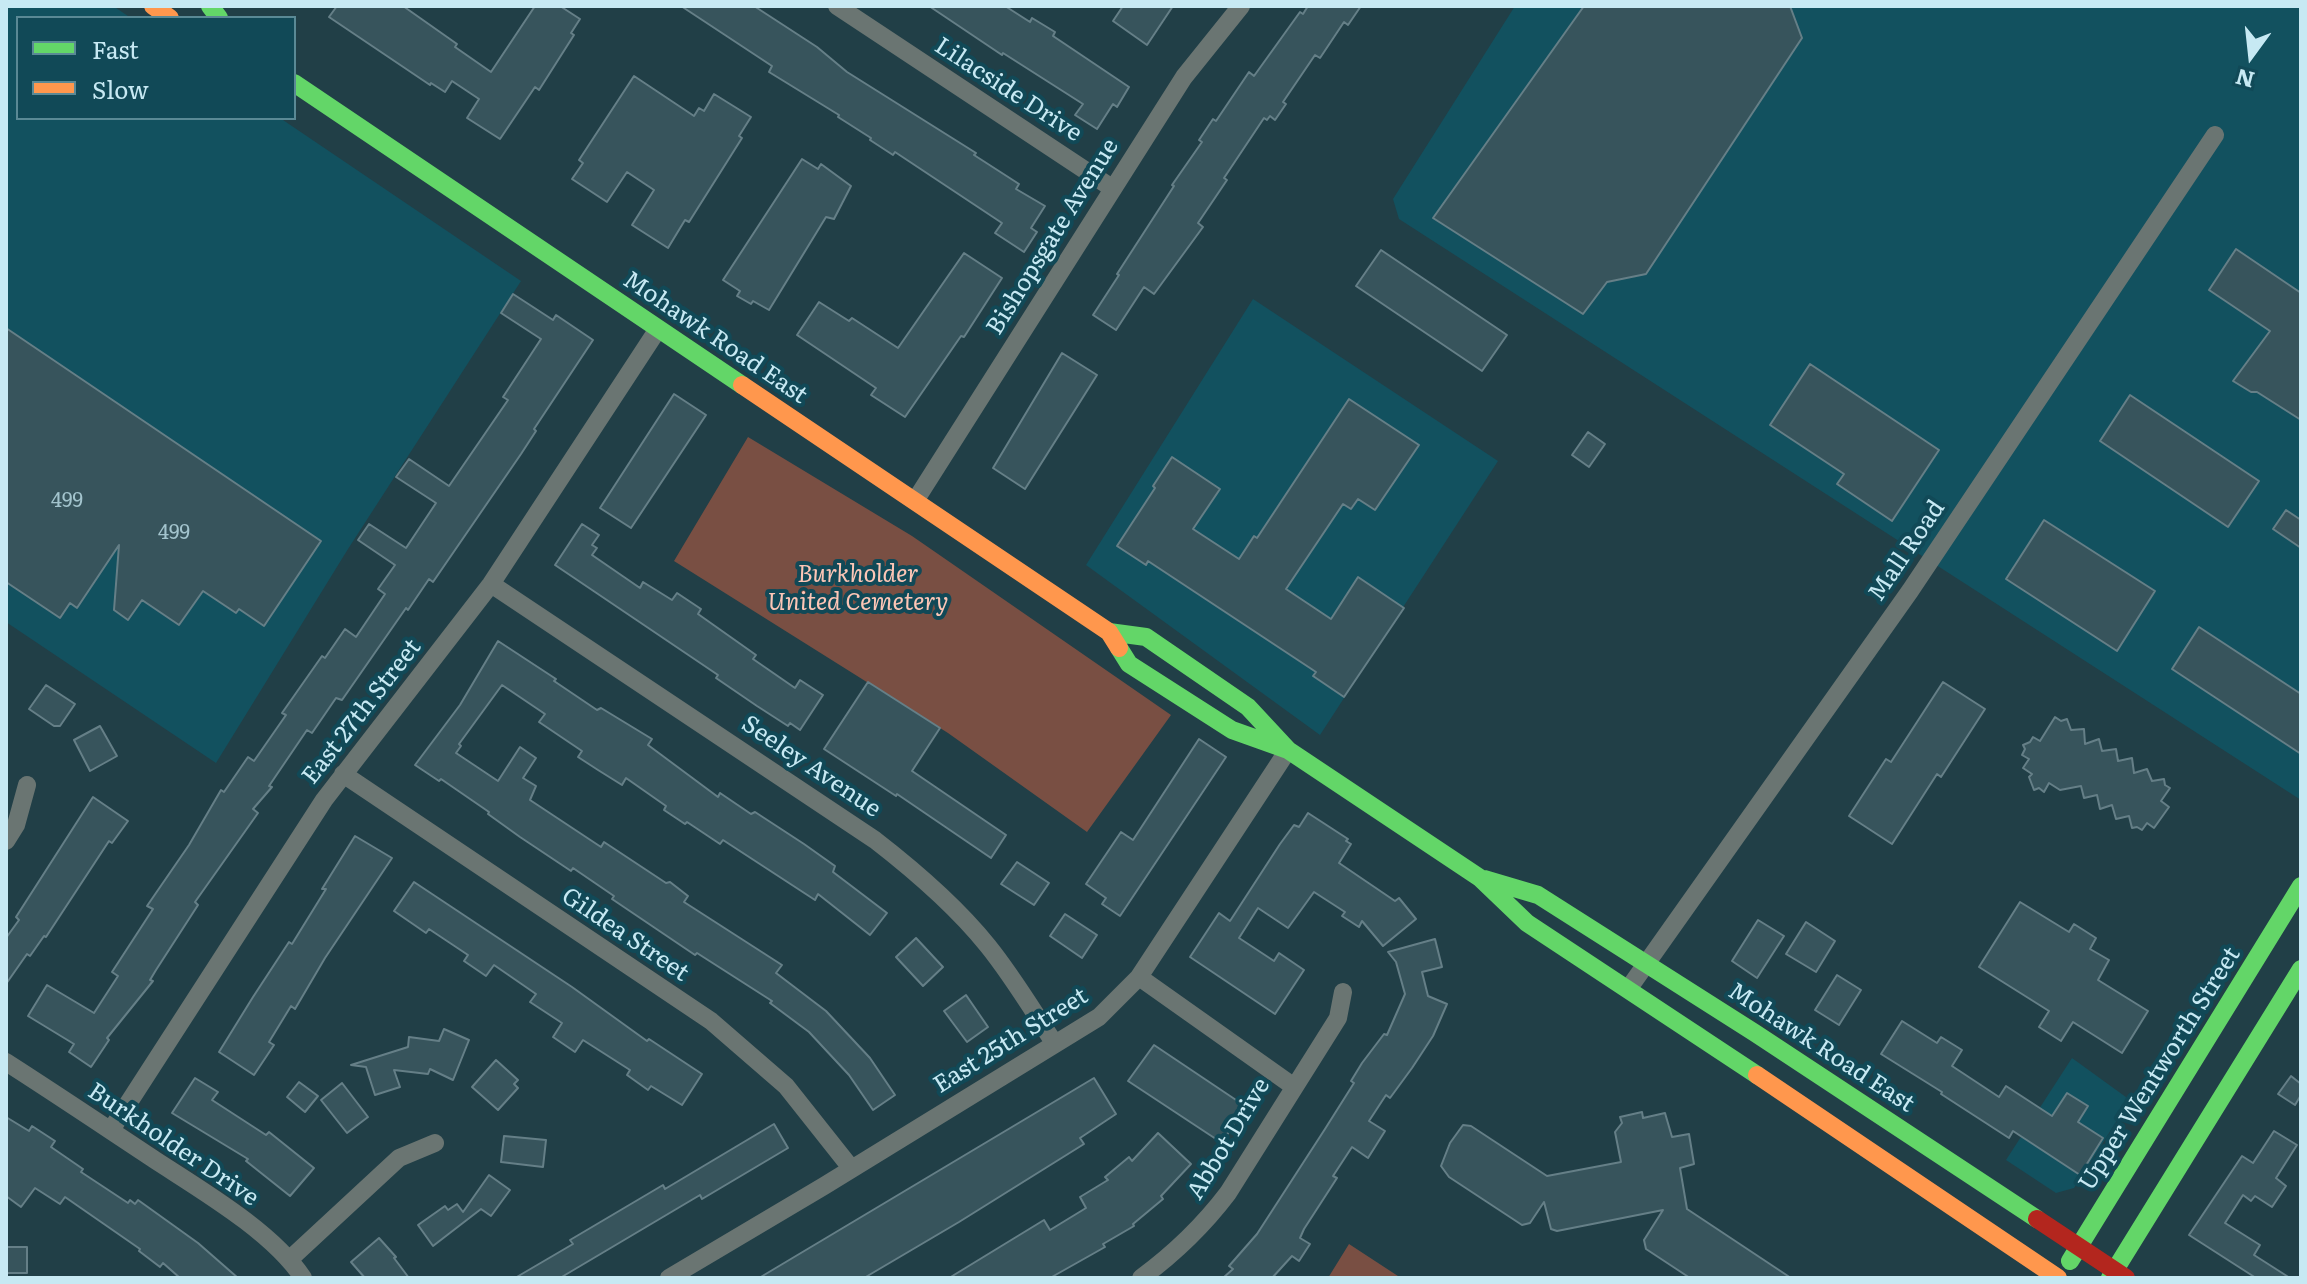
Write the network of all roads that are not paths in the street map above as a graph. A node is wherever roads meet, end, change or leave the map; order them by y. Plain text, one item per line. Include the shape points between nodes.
1 (837, 6) edge
2 (1241, 6) edge
3 (296, 84) edge
4 (2215, 135) dead end
5 (1112, 188) junction
6 (658, 329) junction
7 (915, 501) junction
8 (491, 584) junction
9 (1109, 632) junction
10 (1288, 750) junction
11 (343, 774) junction
12 (27, 785) dead end
13 (6, 841) edge
14 (1480, 878) junction
15 (2301, 886) edge
16 (1645, 962) junction
17 (2301, 969) edge
18 (1139, 977) junction
19 (1629, 988) junction
20 (1343, 992) dead end
21 (1055, 1044) junction
22 (6, 1062) edge
23 (1293, 1086) junction
24 (111, 1130) junction
25 (435, 1143) dead end
26 (851, 1168) junction
27 (2079, 1247) junction
28 (290, 1259) junction
29 (2117, 1276) edge
30 (303, 1278) edge
31 (669, 1278) edge
32 (1141, 1278) edge
33 (2059, 1278) edge

1 - 5 street, Lilacside Drive
2 - 5 street, Bishopsgate Avenue via 1184,77
3 - 6 main road, Mohawk Road East
4 - 16 street, Mall Road via 1910,591
5 - 7 street, Bishopsgate Avenue
6 - 7 main road, Mohawk Road East
6 - 8 street, East 27th Street
7 - 9 main road, Mohawk Road East
8 - 11 street, East 27th Street
8 - 21 street, Seeley Avenue via 906,864 988,947
9 - 10 main road, Mohawk Road East via 1129,664 1232,730
9 - 10 main road, Mohawk Road East via 1146,637 1248,707
10 - 14 main road, Mohawk Road East
10 - 18 street, East 25th Street
11 - 24 street, East 27th Street
11 - 26 street, Gildea Street via 711,1021 786,1086
12 - 13 street
14 - 16 main road, Mohawk Road East via 1538,895
14 - 19 main road, Mohawk Road East via 1527,923
15 - 27 main road, Upper Wentworth Street
16 - 19 street, Mall Road
16 - 27 main road, Mohawk Road East
17 - 29 main road
18 - 21 street, East 25th Street via 1099,1017
18 - 23 street, Abbot Drive
19 - 33 main road, Mohawk Road East
20 - 23 street via 1338,1018
21 - 26 street, East 25th Street
22 - 24 street, Burkholder Drive
23 - 32 street, Abbot Drive via 1208,1220 1175,1254
24 - 28 street, Burkholder Drive
25 - 28 street via 399,1158
26 - 31 street, East 25th Street
27 - 29 main road, Mohawk Road East
27 - 33 main road, Upper Wentworth Street
28 - 30 street, Burkholder Drive

